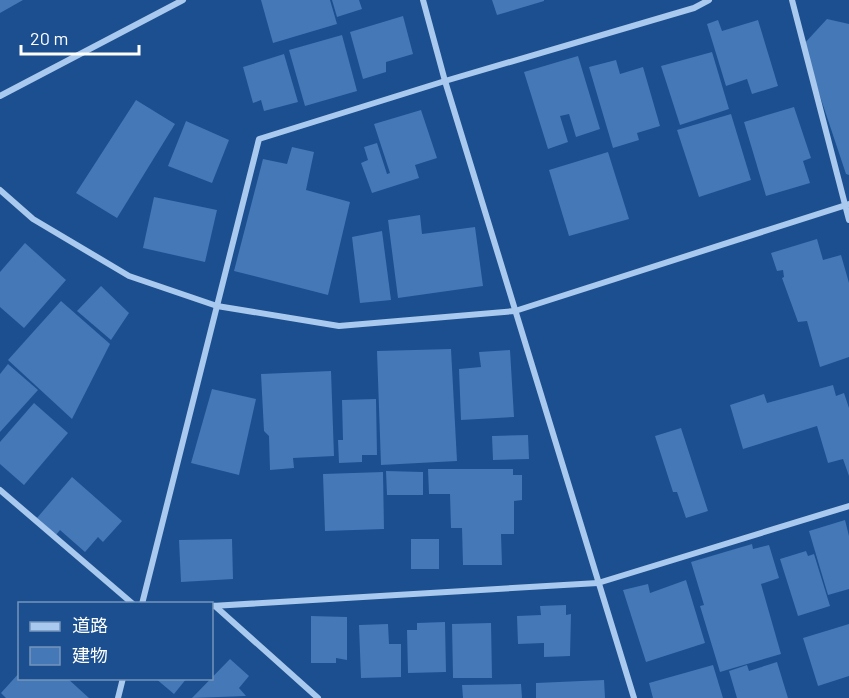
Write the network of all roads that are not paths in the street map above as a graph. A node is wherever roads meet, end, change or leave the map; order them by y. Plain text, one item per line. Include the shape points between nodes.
1 (183, 0) edge
2 (423, 0) edge
3 (709, 0) edge
4 (792, 0) edge
5 (445, 81) junction
6 (0, 96) edge
7 (0, 190) edge
8 (847, 205) edge
9 (849, 220) edge
10 (217, 306) junction
11 (515, 311) junction
12 (0, 490) edge
13 (849, 506) edge
14 (598, 583) junction
15 (132, 602) edge
16 (142, 602) edge
17 (213, 606) edge
18 (122, 680) edge
19 (118, 698) edge
20 (318, 698) edge
21 (634, 698) edge

1 - 6 street
2 - 5 street
3 - 5 street via 694,8
4 - 8 street
5 - 10 street via 259,139
5 - 11 street
7 - 10 street via 33,219 129,276
8 - 9 street
8 - 11 street
10 - 11 street via 339,326
10 - 16 street
11 - 14 street
12 - 15 street
13 - 14 street
14 - 17 street
14 - 21 street
17 - 20 street
18 - 19 street

